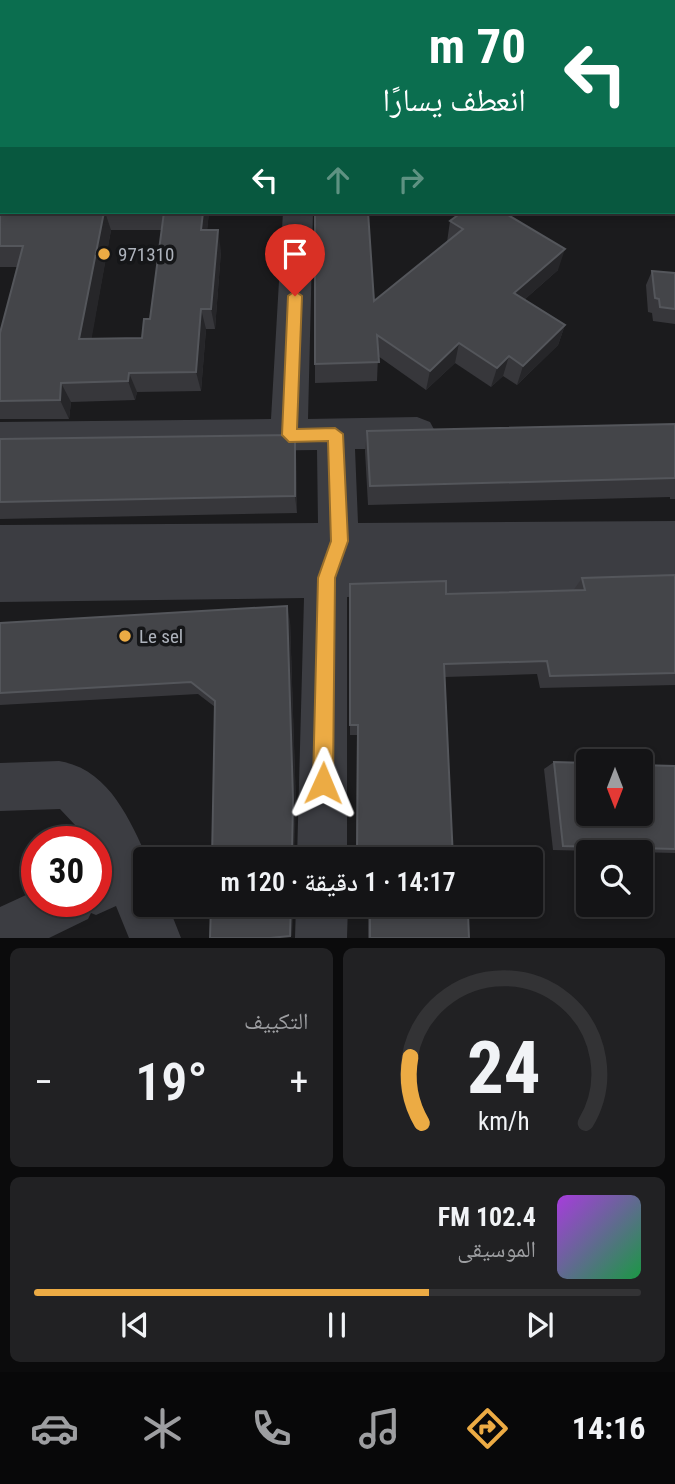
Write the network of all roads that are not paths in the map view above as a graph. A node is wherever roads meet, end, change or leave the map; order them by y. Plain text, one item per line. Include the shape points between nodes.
1 (298, 214) edge
2 (444, 432) edge
3 (335, 434) junction
4 (289, 435) junction
5 (0, 438) edge
6 (675, 539) edge
7 (0, 544) edge
8 (333, 559) junction
9 (675, 569) edge
10 (0, 582) edge
11 (0, 788) edge
12 (104, 826) edge
13 (322, 847) edge
14 (112, 881) edge
15 (36, 917) edge
16 (322, 917) edge
17 (0, 934) edge
18 (155, 938) edge
19 (321, 938) edge

1 - 4 street
2 - 3 street
3 - 4 street
3 - 8 street
4 - 5 street
6 - 8 street
7 - 8 street
8 - 9 street
8 - 10 street
8 - 13 street
11 - 12 street via 66,786 87,799
14 - 18 street
15 - 17 street
16 - 19 street

